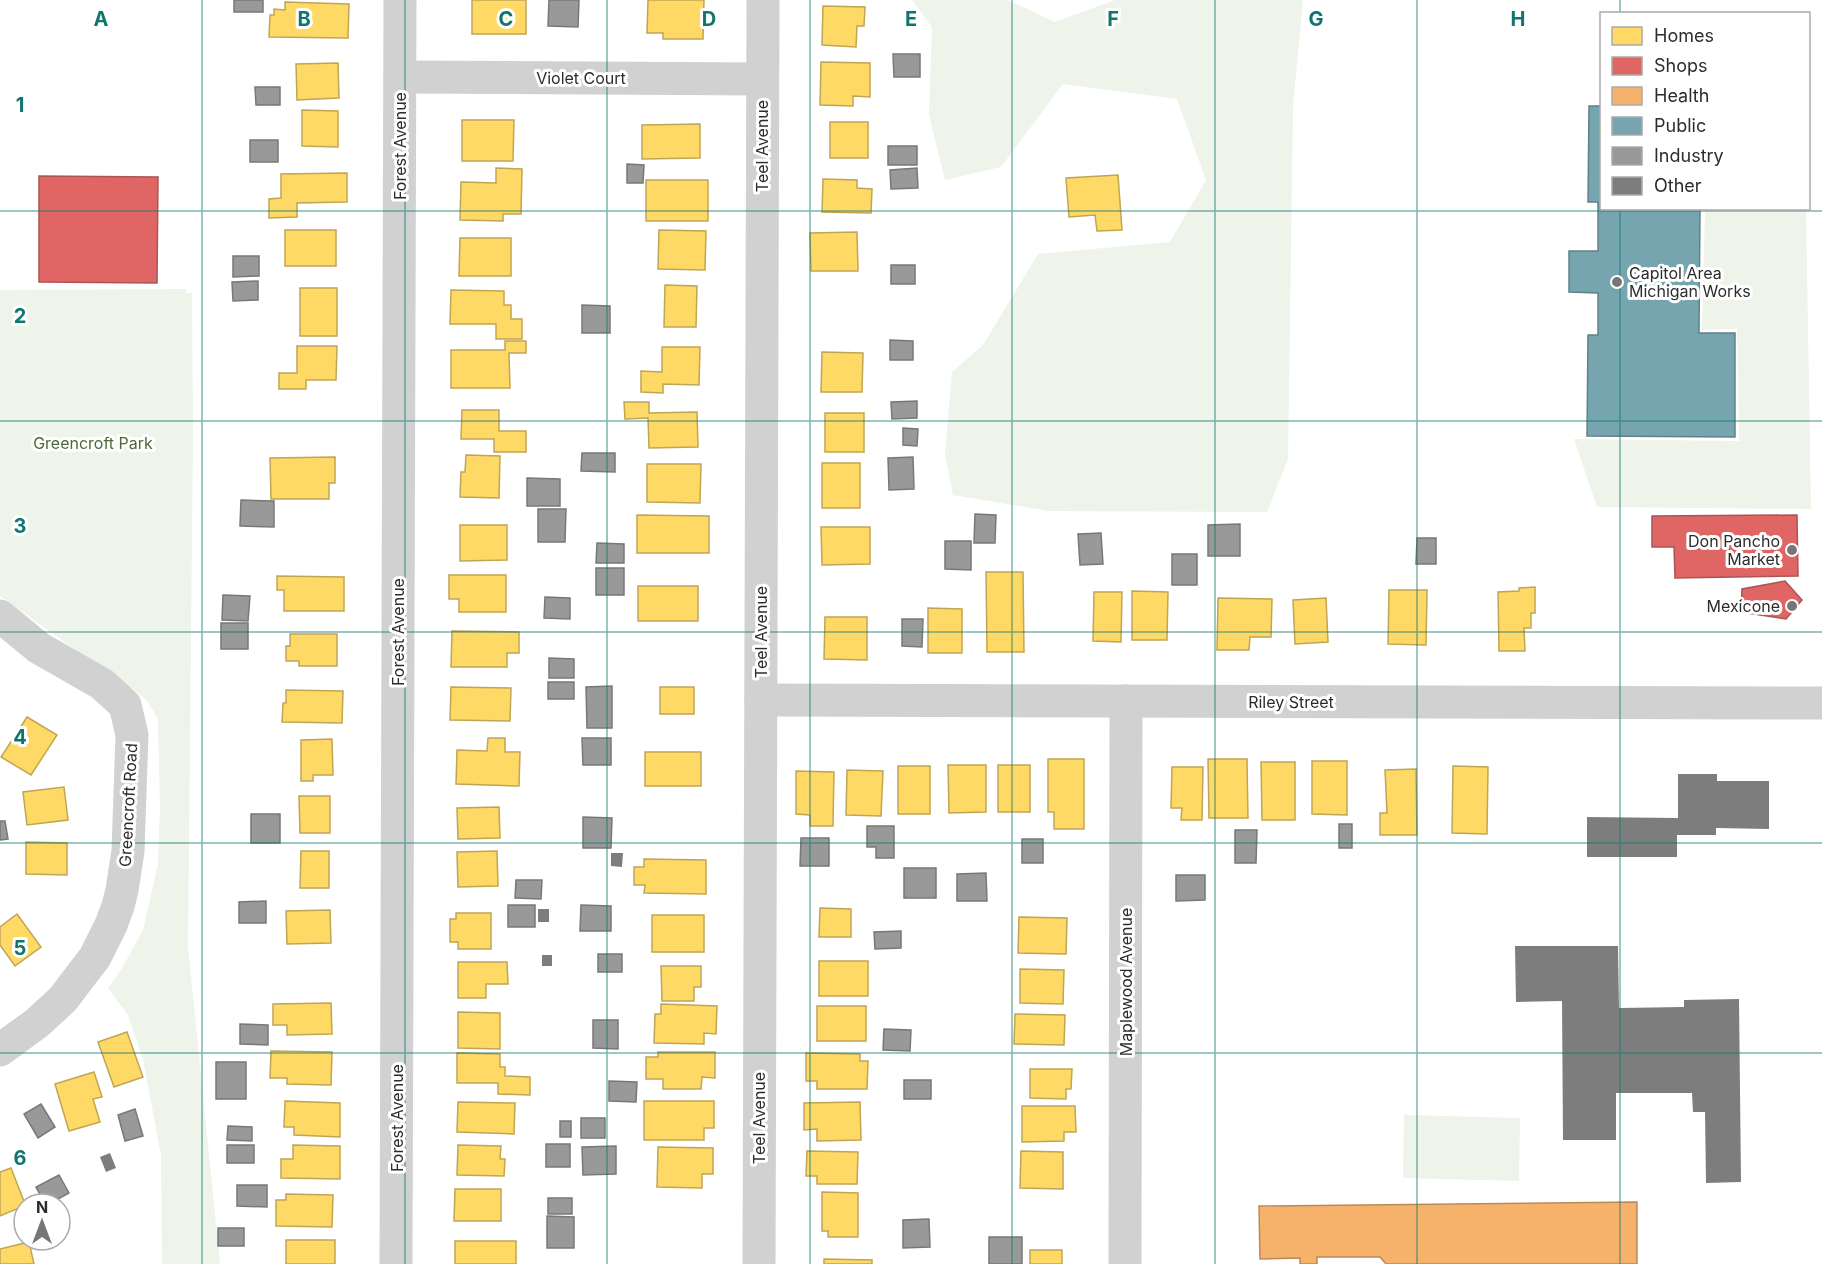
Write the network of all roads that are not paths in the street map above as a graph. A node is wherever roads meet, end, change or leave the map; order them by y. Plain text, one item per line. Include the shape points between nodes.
1 (400, 0) edge
2 (762, 0) edge
3 (400, 77) junction
4 (762, 79) junction
5 (0, 616) edge
6 (761, 700) junction
7 (1126, 701) junction
8 (1822, 703) edge
9 (0, 1050) edge
10 (396, 1264) edge
11 (759, 1264) edge
12 (1125, 1264) edge

1 - 3 street, Forest Avenue
2 - 4 street, Teel Avenue
3 - 4 street, Violet Court
3 - 10 street, Forest Avenue
4 - 6 street, Teel Avenue
5 - 9 street, Greencroft Road via 39,648 102,684 125,705 132,735 126,868 118,906 104,942 63,999
6 - 7 street, Riley Street
6 - 11 street, Teel Avenue
7 - 8 street, Riley Street
7 - 12 street, Maplewood Avenue

